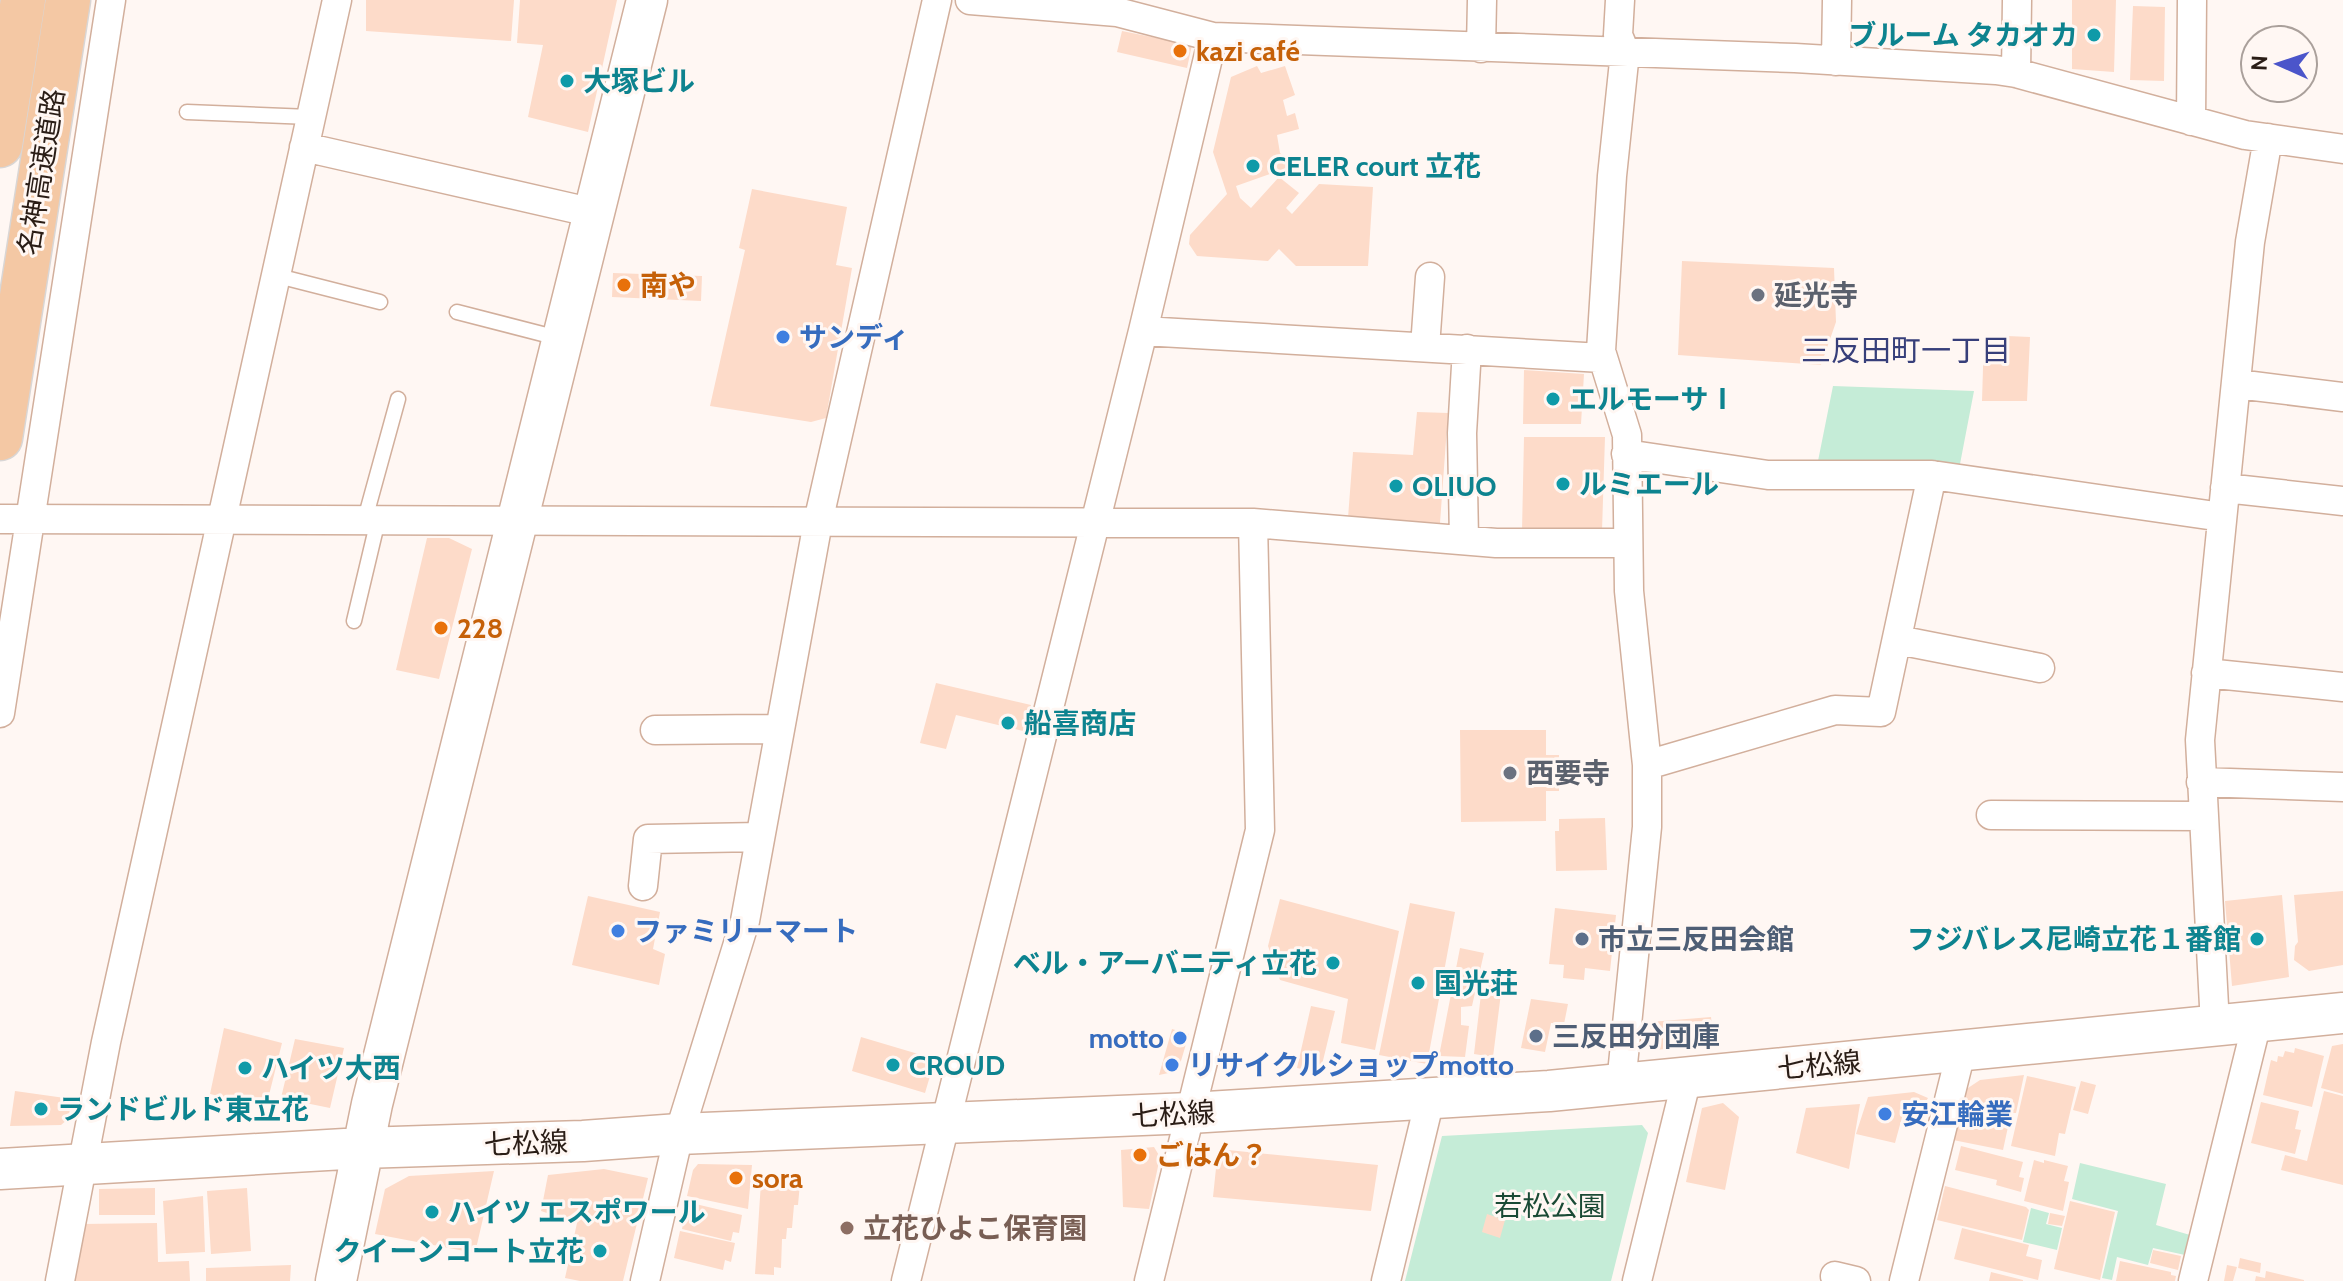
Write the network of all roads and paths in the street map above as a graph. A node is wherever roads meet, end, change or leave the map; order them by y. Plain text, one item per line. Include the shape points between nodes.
1 (23, 0) edge
2 (68, 0) edge
3 (111, 0) edge
4 (337, 0) edge
5 (647, 0) edge
6 (937, 0) edge
7 (970, 0) edge
8 (1482, 0) edge
9 (1620, 0) edge
10 (1837, 0) edge
11 (2017, 0) edge
12 (2192, 0) edge
13 (1213, 37) junction
14 (1481, 48) junction
15 (1625, 52) junction
16 (1836, 61) junction
17 (2016, 73) junction
18 (187, 112) dead end
19 (310, 117) junction
20 (2191, 121) junction
21 (2268, 138) junction
22 (0, 145) edge
23 (304, 147) junction
24 (2343, 149) edge
25 (594, 213) junction
26 (278, 276) junction
27 (1430, 277) dead end
28 (380, 302) dead end
29 (457, 312) dead end
30 (1143, 331) junction
31 (563, 340) junction
32 (1425, 347) junction
33 (1467, 349) junction
34 (1602, 358) junction
35 (2237, 384) junction
36 (2343, 397) edge
37 (398, 399) dead end
38 (0, 438) edge
39 (1626, 454) junction
40 (1932, 475) junction
41 (2225, 488) junction
42 (2343, 501) edge
43 (2222, 517) junction
44 (0, 519) edge
45 (30, 520) junction
46 (372, 520) junction
47 (222, 521) junction
48 (517, 521) junction
49 (818, 522) junction
50 (1095, 522) junction
51 (1253, 523) junction
52 (1464, 539) junction
53 (1627, 543) junction
54 (354, 621) dead end
55 (1898, 640) junction
56 (2040, 668) dead end
57 (2206, 673) junction
58 (2343, 687) edge
59 (0, 713) edge
60 (779, 729) junction
61 (655, 730) dead end
62 (1647, 765) junction
63 (2201, 782) junction
64 (2343, 787) edge
65 (1991, 815) dead end
66 (2203, 816) junction
67 (760, 837) junction
68 (643, 886) dead end
69 (2343, 1013) edge
70 (2257, 1022) junction
71 (2215, 1025) junction
72 (1961, 1052) junction
73 (1687, 1078) junction
74 (1621, 1084) junction
75 (1430, 1099) junction
76 (1190, 1113) junction
77 (943, 1124) junction
78 (679, 1134) junction
79 (362, 1148) junction
80 (82, 1164) junction
81 (0, 1169) edge
82 (60, 1281) edge
83 (336, 1281) edge
84 (645, 1281) edge
85 (906, 1281) edge
86 (1149, 1281) edge
87 (1386, 1281) edge
88 (1637, 1281) edge
89 (1904, 1281) edge
90 (2193, 1281) edge

1 - 22 highway, 名神高速道路
2 - 38 highway, 名神高速道路
3 - 45 street
4 - 19 street
5 - 25 street
6 - 49 street
7 - 13 street via 1117,12
8 - 14 street
9 - 15 street via 1618,35
10 - 16 street
11 - 17 street
12 - 20 street
13 - 14 street
13 - 30 street
14 - 15 street
15 - 16 street
15 - 34 street
16 - 17 street
17 - 20 street
18 - 19 lane
19 - 23 street
20 - 21 street
21 - 24 street
21 - 35 street via 2250,242
23 - 25 street
23 - 26 street
25 - 31 street
26 - 28 lane
26 - 47 street
27 - 32 street
29 - 31 lane
30 - 32 street
30 - 50 street
31 - 48 street
32 - 33 street
33 - 34 street
33 - 52 street
34 - 39 street via 1627,435
35 - 36 street
35 - 41 street
37 - 46 lane
39 - 40 street via 1768,475
39 - 53 street
40 - 43 street
40 - 55 street
41 - 42 street
41 - 43 street
43 - 57 street
44 - 45 street
45 - 47 street
45 - 59 street
46 - 47 street
46 - 48 street
46 - 54 lane
47 - 80 street
48 - 49 street
48 - 79 street
49 - 50 street
49 - 60 street
50 - 51 street
50 - 77 street
51 - 52 street
51 - 76 street via 1260,830
52 - 53 street
53 - 62 street
55 - 56 street
55 - 62 street via 1881,712 1835,710
57 - 58 street
57 - 63 street
60 - 61 street
60 - 67 street
62 - 74 street via 1647,827
63 - 64 street
63 - 66 street
65 - 66 street
66 - 71 street
67 - 68 street via 648,839
67 - 78 street via 735,959
69 - 70 street, 七松線
70 - 71 street, 七松線
70 - 90 street
71 - 72 street, 七松線
72 - 73 street, 七松線
72 - 89 street
73 - 74 street, 七松線
73 - 88 street
74 - 75 street, 七松線
75 - 76 street, 七松線
75 - 87 street
76 - 77 street, 七松線
76 - 86 street
77 - 78 street, 七松線
77 - 85 street
78 - 79 street, 七松線
78 - 84 street
79 - 80 street, 七松線
79 - 83 street
80 - 81 street, 七松線
80 - 82 street

